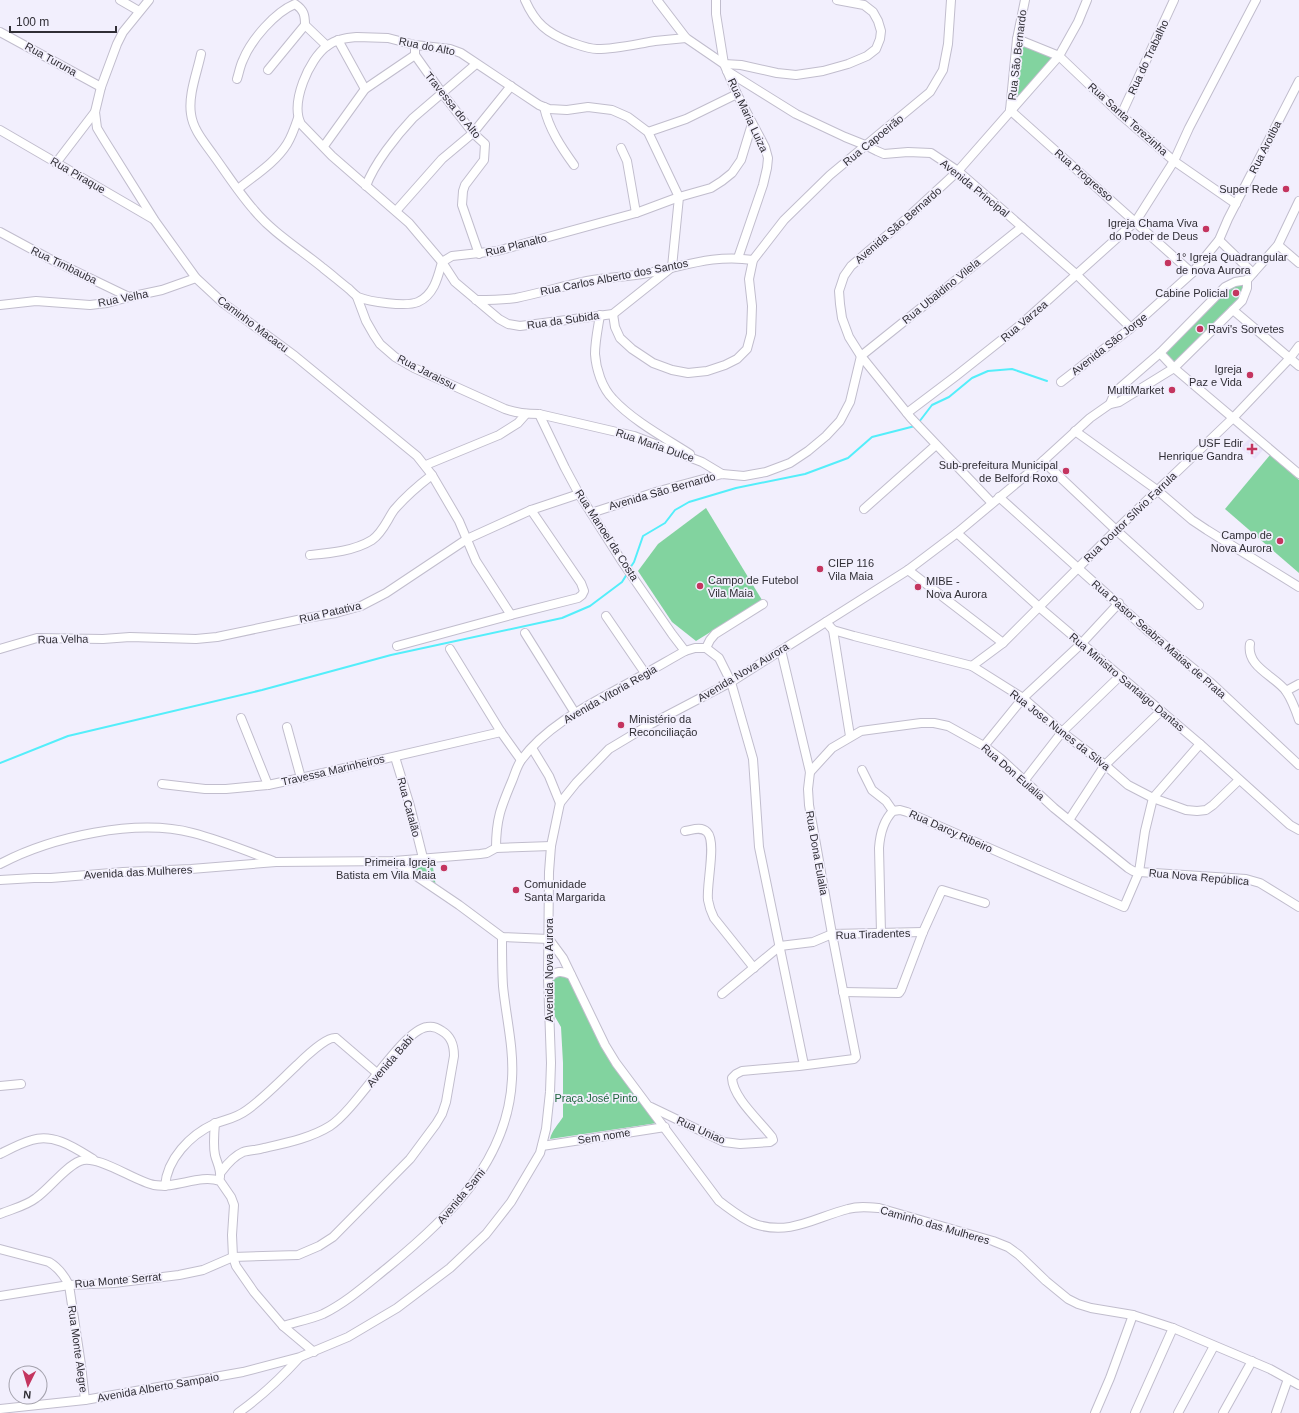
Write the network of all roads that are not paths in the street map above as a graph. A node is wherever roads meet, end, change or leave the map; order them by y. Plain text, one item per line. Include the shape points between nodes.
1 (120, 0) edge
2 (149, 0) edge
3 (525, 0) edge
4 (657, 0) edge
5 (716, 0) edge
6 (837, 0) edge
7 (951, 0) edge
8 (1025, 0) edge
9 (1087, 0) edge
10 (1174, 0) edge
11 (1256, 0) edge
12 (139, 11) junction
13 (305, 25) junction
14 (0, 32) edge
15 (686, 38) junction
16 (1017, 39) junction
17 (338, 40) junction
18 (415, 45) junction
19 (327, 46) junction
20 (201, 54) dead end
21 (415, 55) junction
22 (1059, 56) junction
23 (476, 64) junction
24 (726, 68) junction
25 (268, 70) dead end
26 (237, 78) dead end
27 (1299, 81) edge
28 (511, 86) junction
29 (101, 87) junction
30 (365, 88) junction
31 (442, 93) junction
32 (737, 94) junction
33 (544, 107) junction
34 (1010, 110) junction
35 (95, 112) junction
36 (1121, 115) junction
37 (298, 118) junction
38 (752, 124) junction
39 (0, 130) edge
40 (648, 132) junction
41 (473, 133) junction
42 (865, 145) junction
43 (324, 146) junction
44 (621, 148) dead end
45 (1174, 160) junction
46 (56, 163) junction
47 (574, 166) dead end
48 (958, 171) junction
49 (366, 186) junction
50 (238, 189) junction
51 (679, 197) junction
52 (1299, 201) edge
53 (1236, 204) junction
54 (396, 211) junction
55 (636, 213) junction
56 (155, 221) junction
57 (1136, 221) junction
58 (1022, 227) junction
59 (0, 232) edge
60 (1219, 240) junction
61 (1278, 245) junction
62 (478, 254) junction
63 (738, 258) junction
64 (753, 260) junction
65 (442, 262) junction
66 (1299, 263) edge
67 (672, 267) junction
68 (1192, 273) junction
69 (1253, 273) junction
70 (1077, 275) junction
71 (196, 278) junction
72 (1247, 280) junction
73 (128, 297) junction
74 (357, 297) junction
75 (476, 300) junction
76 (0, 305) edge
77 (1233, 310) junction
78 (613, 314) junction
79 (600, 315) junction
80 (1131, 328) junction
81 (1299, 346) edge
82 (1160, 353) junction
83 (861, 356) junction
84 (1290, 358) junction
85 (1299, 366) edge
86 (1174, 368) junction
87 (1061, 382) dead end
88 (1110, 404) junction
89 (526, 414) junction
90 (539, 414) junction
91 (909, 416) junction
92 (1233, 418) junction
93 (1075, 431) junction
94 (936, 444) junction
95 (1042, 461) junction
96 (702, 462) junction
97 (426, 465) junction
98 (722, 474) junction
99 (1299, 474) edge
100 (432, 475) junction
101 (1157, 490) junction
102 (579, 494) junction
103 (996, 500) junction
104 (864, 509) dead end
105 (531, 510) junction
106 (591, 513) junction
107 (1116, 530) junction
108 (957, 532) junction
109 (467, 539) junction
110 (310, 555) dead end
111 (1078, 569) junction
112 (908, 570) junction
113 (1299, 587) edge
114 (763, 604) dead end
115 (1119, 604) junction
116 (1199, 605) dead end
117 (1039, 607) junction
118 (511, 614) junction
119 (606, 616) dead end
120 (826, 622) junction
121 (833, 630) junction
122 (525, 633) dead end
123 (103, 639) joint
124 (1003, 643) junction
125 (1081, 644) junction
126 (1250, 644) dead end
127 (398, 646) dead end
128 (706, 648) junction
129 (0, 649) edge
130 (450, 649) dead end
131 (781, 650) junction
132 (685, 651) junction
133 (972, 666) junction
134 (645, 674) junction
135 (1120, 676) junction
136 (731, 682) junction
137 (1299, 684) edge
138 (1286, 691) junction
139 (1023, 698) junction
140 (1161, 711) junction
141 (575, 713) junction
142 (241, 718) dead end
143 (1299, 720) edge
144 (287, 727) dead end
145 (501, 732) junction
146 (1062, 732) junction
147 (850, 736) junction
148 (1200, 744) junction
149 (984, 746) junction
150 (532, 748) junction
151 (395, 756) junction
152 (521, 760) junction
153 (1105, 765) junction
154 (1299, 765) edge
155 (862, 770) dead end
156 (810, 772) junction
157 (301, 778) junction
158 (1239, 780) junction
159 (1024, 781) junction
160 (162, 784) dead end
161 (268, 785) junction
162 (1152, 798) junction
163 (560, 803) junction
164 (893, 810) junction
165 (1069, 820) junction
166 (1299, 830) edge
167 (686, 831) dead end
168 (551, 846) junction
169 (496, 848) junction
170 (423, 858) junction
171 (394, 861) junction
172 (276, 862) junction
173 (0, 864) edge
174 (1140, 872) junction
175 (0, 880) edge
176 (985, 903) dead end
177 (1298, 904) edge
178 (923, 932) junction
179 (881, 933) junction
180 (832, 934) junction
181 (502, 937) junction
182 (549, 939) junction
183 (780, 946) junction
184 (754, 968) junction
185 (571, 975) junction
186 (548, 978) junction
187 (843, 992) junction
188 (722, 994) dead end
189 (804, 1065) junction
190 (378, 1074) junction
191 (21, 1084) dead end
192 (0, 1086) edge
193 (650, 1107) junction
194 (215, 1124) junction
195 (665, 1127) junction
196 (542, 1146) junction
197 (0, 1154) edge
198 (94, 1160) junction
199 (221, 1172) junction
200 (220, 1181) junction
201 (165, 1186) junction
202 (0, 1214) edge
203 (0, 1249) edge
204 (233, 1257) junction
205 (69, 1285) junction
206 (0, 1296) edge
207 (1133, 1315) junction
208 (283, 1326) junction
209 (1173, 1328) junction
210 (1214, 1346) junction
211 (314, 1352) junction
212 (300, 1357) junction
213 (1252, 1361) junction
214 (1288, 1379) junction
215 (1299, 1385) edge
216 (85, 1400) junction
217 (0, 1409) edge
218 (238, 1413) edge
219 (1095, 1413) edge
220 (1135, 1413) edge
221 (1178, 1413) edge
222 (1223, 1413) edge
223 (1276, 1413) edge

1 - 12 street
2 - 12 street, Caminho Macacu
3 - 15 street via 530,12 546,30 579,46 596,49 617,48
4 - 15 street, Avenida Principal
5 - 24 street via 716,14
6 - 24 street via 864,5 874,12 881,31 880,39 876,49 867,56 823,71 796,75 741,65
7 - 42 street, Rua Capoeirão via 948,44 942,70 930,92 921,102
8 - 16 street, Rua São Bernardo
9 - 22 street, Avenida São Bernardo
10 - 36 street, Rua do Trabalho
11 - 45 street, Rua Varzea
12 - 29 street, Caminho Macacu via 123,32
13 - 19 street
13 - 25 street
13 - 26 street via 302,9 295,4 288,7 262,30 242,61
14 - 29 street, Rua Turuna
15 - 24 street, Avenida Principal
16 - 22 street, Rua Santa Terezinha
16 - 34 street, Rua São Bernardo
17 - 18 street, Rua do Alto via 357,37 388,38
17 - 19 street, Rua do Alto
17 - 30 street
18 - 21 street
18 - 23 street, Rua do Alto via 450,49 461,53
19 - 37 street, Rua do Alto via 316,57 308,71 300,92
20 - 50 street via 191,102 193,123
21 - 30 street
21 - 31 street, Travessa do Alto
22 - 34 street, Avenida São Bernardo
22 - 36 street, Rua Santa Terezinha
23 - 28 street, Rua do Alto
23 - 31 street
24 - 32 street, Rua Maria Luiza
24 - 42 street, Avenida Principal via 796,114
27 - 53 street, Rua Arotiba
28 - 33 street, Rua do Alto
28 - 41 street
29 - 35 street, Caminho Macacu
30 - 43 street
31 - 41 street, Travessa do Alto
31 - 49 street via 404,127 374,169
32 - 38 street, Rua Maria Luiza
32 - 40 street via 686,119
33 - 40 street, Rua do Alto via 612,110 628,117
33 - 47 street via 554,134
34 - 48 street, Avenida São Bernardo
34 - 57 street, Rua Progresso
35 - 46 street
35 - 56 street, Caminho Macacu via 97,128
36 - 45 street, Rua Santa Terezinha
37 - 43 street
37 - 50 street, Rua do Alto via 281,152
38 - 51 street, Rua Planalto via 741,160 732,172 711,188
38 - 63 street, Rua Maria Luiza via 766,147 767,168
39 - 46 street, Rua Piraque
40 - 51 street, Rua do Alto
41 - 54 street via 442,159
41 - 62 street, Travessa do Alto via 485,144 484,160 465,185 462,205
42 - 48 street, Avenida Principal via 884,154 930,153
42 - 64 street, Rua Capoeirão via 784,220
43 - 49 street
44 - 55 street via 628,161
45 - 53 street, Rua Santa Terezinha
45 - 57 street, Rua Varzea
46 - 56 street, Rua Piraque
48 - 58 street, Avenida Principal
48 - 83 street, Avenida São Bernardo via 856,262 844,276 839,291 842,318 849,337
49 - 54 street
50 - 74 street via 270,226
51 - 55 street, Rua Planalto
51 - 67 street
52 - 61 street, Avenida Nova Aurora
53 - 60 street, Rua Arotiba
54 - 65 street
55 - 62 street, Rua Planalto
56 - 71 street, Caminho Macacu
57 - 68 street, Rua Progresso
57 - 70 street, Rua Varzea
58 - 70 street, Avenida Principal
58 - 83 street, Rua Ubaldino Vilela
59 - 73 street, Rua Timbauba
60 - 68 street, Rua Arotiba
60 - 69 street
61 - 66 street
61 - 69 street, Avenida Nova Aurora
62 - 65 street, Rua Planalto via 452,256
63 - 64 street, Rua Carlos Alberto dos Santos
63 - 67 street, Rua Carlos Alberto dos Santos via 697,261
64 - 78 street via 749,279 752,306 751,334 747,349 726,365 688,373 653,363 620,338
65 - 74 street via 431,291 417,302 403,304
65 - 75 street, Rua da Subida via 455,282
67 - 75 street, Rua Carlos Alberto dos Santos via 586,281 515,298
67 - 78 street
68 - 80 street, Avenida São Jorge
69 - 72 street, Avenida Nova Aurora
70 - 80 street, Avenida Principal
70 - 91 street, Rua Varzea
71 - 73 street, Rua Velha via 162,290
71 - 97 street, Caminho Macacu via 223,303 295,356
72 - 77 street, Avenida Nova Aurora via 1245,295
72 - 82 street, Avenida Nova Aurora via 1225,287
73 - 76 street, Rua Velha via 90,305 36,301
74 - 89 street, Rua Jaraissu via 374,335 395,357 505,409
75 - 79 street, Rua da Subida via 499,319 520,326
77 - 84 street
77 - 86 street, Avenida Nova Aurora
78 - 79 street, Rua da Subida
79 - 96 street via 596,355 601,378 612,399 632,416
80 - 87 street, Avenida São Jorge
81 - 84 street, Rua Doutor Sílvio Farrula
82 - 86 street
82 - 88 street, Avenida Nova Aurora via 1113,394
83 - 91 street, Avenida São Bernardo
83 - 98 street, Avenida São Bernardo via 850,402 840,421 826,436 790,463 778,468 744,476
84 - 85 street
84 - 92 street, Rua Doutor Sílvio Farrula
86 - 88 street, Avenida Nova Aurora via 1119,402
86 - 92 street
88 - 93 street, Avenida Nova Aurora
89 - 90 street, Rua Jaraissu
89 - 97 street via 518,423 499,435
90 - 96 street, Rua Maria Dulce via 634,436
90 - 102 street, Rua Manoel da Costa
91 - 94 street, Avenida São Bernardo
92 - 99 street
92 - 101 street, Rua Doutor Sílvio Farrula
93 - 95 street, Avenida Nova Aurora
93 - 101 street
94 - 103 street, Avenida São Bernardo
94 - 104 street
95 - 103 street, Avenida Nova Aurora
95 - 107 street
96 - 98 street, Rua Maria Dulce
97 - 100 street, Caminho Macacu
98 - 106 street, Avenida São Bernardo
100 - 109 street, Caminho Macacu
100 - 110 street via 394,511 380,533 372,540 340,552
101 - 107 street, Rua Doutor Sílvio Farrula
101 - 113 street via 1192,520
102 - 105 street, Rua Patativa
102 - 106 street, Rua Manoel da Costa
103 - 108 street, Avenida Nova Aurora
103 - 111 street, Rua Pastor Seabra Matias de Prata
105 - 109 street, Rua Patativa
105 - 118 street via 581,582 584,591 578,598
106 - 132 street, Rua Manoel da Costa
107 - 111 street, Rua Doutor Sílvio Farrula
107 - 116 street
108 - 112 street, Avenida Nova Aurora
108 - 117 street, Rua Ministro Santaigo Dantas
109 - 118 street, Caminho Macacu via 476,561
109 - 123 street, Rua Patativa via 386,593 348,610 217,637
111 - 115 street, Rua Pastor Seabra Matias de Prata
111 - 117 street, Rua Doutor Sílvio Farrula
112 - 120 street, Avenida Nova Aurora
112 - 124 street
114 - 128 street via 715,634
115 - 125 street
115 - 154 street, Rua Pastor Seabra Matias de Prata via 1210,682
117 - 124 street, Rua Doutor Sílvio Farrula
117 - 125 street, Rua Ministro Santaigo Dantas
118 - 127 street
119 - 134 street
120 - 121 street
120 - 131 street, Avenida Nova Aurora
121 - 133 street, Rua Jose Nunes da Silva
121 - 147 street
122 - 141 street
123 - 129 street, Rua Velha via 37,638
124 - 133 street, Rua Doutor Sílvio Farrula
125 - 135 street, Rua Ministro Santaigo Dantas
125 - 139 street
126 - 138 street via 1251,656 1258,666
128 - 132 street, Avenida Vitoria Regia
128 - 136 street via 719,658
130 - 145 street
131 - 136 street, Avenida Nova Aurora
131 - 156 street, Rua Dona Eulalia
132 - 134 street, Avenida Vitoria Regia
133 - 139 street, Rua Jose Nunes da Silva
134 - 141 street, Avenida Vitoria Regia
135 - 140 street, Rua Ministro Santaigo Dantas
135 - 146 street
136 - 163 street, Avenida Nova Aurora via 609,749
136 - 183 street via 753,759 759,847
137 - 138 street
138 - 143 street
139 - 146 street, Rua Jose Nunes da Silva
139 - 149 street
140 - 148 street, Rua Ministro Santaigo Dantas
140 - 153 street
141 - 150 street, Avenida Vitoria Regia via 550,730
142 - 161 street
144 - 157 street
145 - 151 street, Travessa Marinheiros
145 - 152 street
146 - 153 street, Rua Jose Nunes da Silva
146 - 159 street
147 - 149 street, Rua Don Eulalia via 861,730 921,723 948,726
147 - 156 street, Rua Don Eulalia via 832,748
148 - 158 street, Rua Ministro Santaigo Dantas
148 - 162 street
149 - 159 street, Rua Don Eulalia
150 - 152 street, Avenida Vitoria Regia
150 - 163 street via 549,776
151 - 157 street, Travessa Marinheiros
151 - 170 street, Rua Catalão
152 - 169 street, Avenida Vitoria Regia via 498,816
153 - 162 street, Rua Jose Nunes da Silva via 1128,785
153 - 165 street
155 - 164 street via 872,790
156 - 180 street, Rua Dona Eulalia via 809,805
157 - 161 street, Travessa Marinheiros
158 - 162 street, Rua Jose Nunes da Silva via 1206,810 1186,810
158 - 166 street, Rua Ministro Santaigo Dantas
159 - 165 street, Rua Don Eulalia
160 - 161 street, Travessa Marinheiros via 205,789
162 - 174 street
163 - 168 street, Avenida Nova Aurora
164 - 174 street, Rua Darcy Ribeiro via 907,812 1123,907
164 - 179 street, Rua Darcy Ribeiro via 883,826 878,848
165 - 174 street, Rua Don Eulalia via 1128,868
167 - 184 street via 702,829 708,835 711,853 707,890 711,910 714,918
168 - 169 street, Avenida das Mulheres
168 - 182 street, Avenida Nova Aurora
169 - 170 street, Avenida das Mulheres via 480,854
170 - 171 street, Avenida das Mulheres
171 - 172 street, Avenida das Mulheres
171 - 181 street
172 - 173 street, Avenida das Mulheres via 192,833 151,828 93,833 37,847
172 - 175 street, Avenida das Mulheres
174 - 177 street, Rua Nova República via 1246,879 1260,883
176 - 178 street via 942,890
178 - 179 street, Rua Tiradentes
178 - 187 street via 899,993
179 - 180 street, Rua Tiradentes
180 - 183 street, Rua Tiradentes via 813,942
180 - 187 street, Rua Dona Eulalia
181 - 182 street
181 - 208 street, Avenida Sami via 503,986 511,1042 512,1079 507,1114 486,1166 454,1208 422,1240 376,1277 322,1314
182 - 185 street, Caminho das Mulheres
182 - 186 street, Avenida Nova Aurora
183 - 184 street
183 - 189 street
184 - 188 street
185 - 186 street via 558,971
185 - 193 street, Caminho das Mulheres via 605,1045 629,1082
186 - 196 street, Avenida Nova Aurora via 550,1092
187 - 189 street, Rua Dona Eulalia via 856,1057
189 - 193 street, Rua Uniao via 742,1071 732,1078 734,1088 772,1136 772,1142 724,1142
190 - 194 street via 333,1037 306,1056 240,1116
190 - 199 street, Avenida Babi via 331,1125 287,1143 243,1152 232,1159
190 - 204 street, Avenida Babi via 404,1042 428,1026 444,1032 452,1041 454,1056 446,1102 436,1124 410,1159 333,1237 298,1255
191 - 192 street
193 - 195 street, Caminho das Mulheres
194 - 199 street via 215,1157
194 - 201 street via 198,1132 174,1158 167,1170
195 - 196 street, Sem nome
195 - 207 street, Caminho das Mulheres via 719,1201 755,1224 786,1228 805,1224 848,1208 879,1208 1008,1247 1068,1299 1091,1308
196 - 211 street, Avenida Nova Aurora via 511,1202 486,1234 450,1268 372,1324
197 - 198 street via 43,1138 57,1140
198 - 201 street via 138,1180
198 - 202 street via 81,1160 73,1164 36,1198
199 - 200 street
200 - 201 street via 209,1179
200 - 204 street via 234,1206
203 - 205 street, Rua Monte Alegre via 49,1262 63,1274
204 - 205 street, Rua Monte Serrat via 208,1268 179,1275 114,1283
204 - 208 street via 236,1266 254,1292
205 - 206 street, Rua Monte Serrat
205 - 216 street, Rua Monte Alegre
207 - 209 street, Caminho das Mulheres
207 - 219 street
208 - 211 street
209 - 210 street, Caminho das Mulheres
209 - 220 street
210 - 213 street, Caminho das Mulheres
210 - 221 street
211 - 212 street, Avenida Alberto Sampaio
212 - 216 street, Avenida Alberto Sampaio via 243,1372
212 - 218 street via 272,1387
213 - 214 street, Caminho das Mulheres
213 - 222 street
214 - 215 street, Caminho das Mulheres
214 - 223 street
216 - 217 street, Avenida Alberto Sampaio

